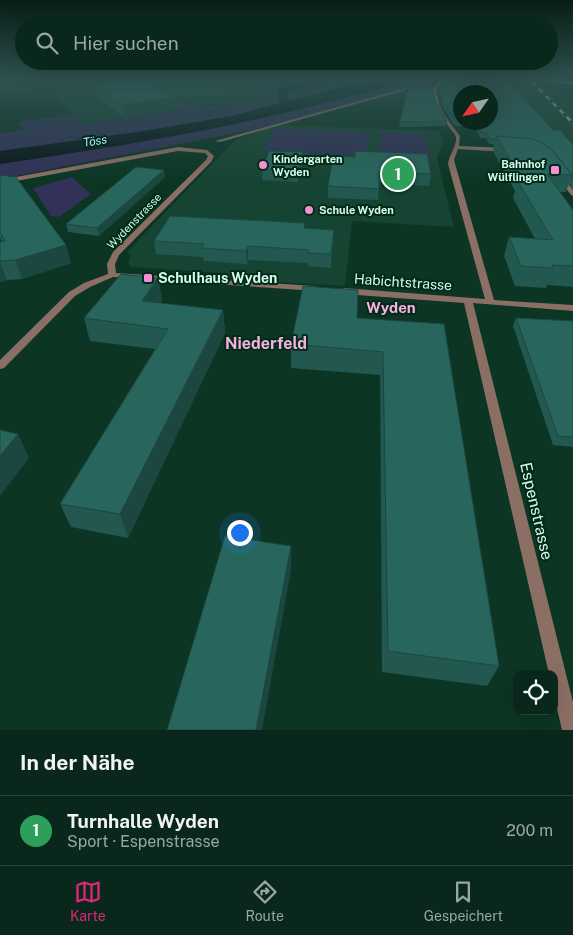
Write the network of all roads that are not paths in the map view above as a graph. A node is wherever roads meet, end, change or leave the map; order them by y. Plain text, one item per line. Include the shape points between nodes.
1 (323, 112) edge
2 (441, 112) edge
3 (218, 141) dead end
4 (456, 147) junction
5 (517, 150) edge
6 (555, 170) edge
7 (0, 182) edge
8 (573, 194) edge
9 (112, 275) junction
10 (320, 290) edge
11 (330, 290) edge
12 (468, 300) junction
13 (490, 302) junction
14 (573, 308) edge
15 (0, 366) edge
16 (571, 730) edge

1 - 3 street
2 - 4 street via 458,136
4 - 5 street
4 - 13 street via 451,164
6 - 8 street
7 - 9 street, Wydenstrasse via 178,148 200,150 211,156 116,254 111,264
9 - 10 street
9 - 15 street via 72,294
11 - 12 street, Habichtstrasse
12 - 13 street, Habichtstrasse
12 - 16 street, Espenstrasse
13 - 14 street, Habichtstrasse

